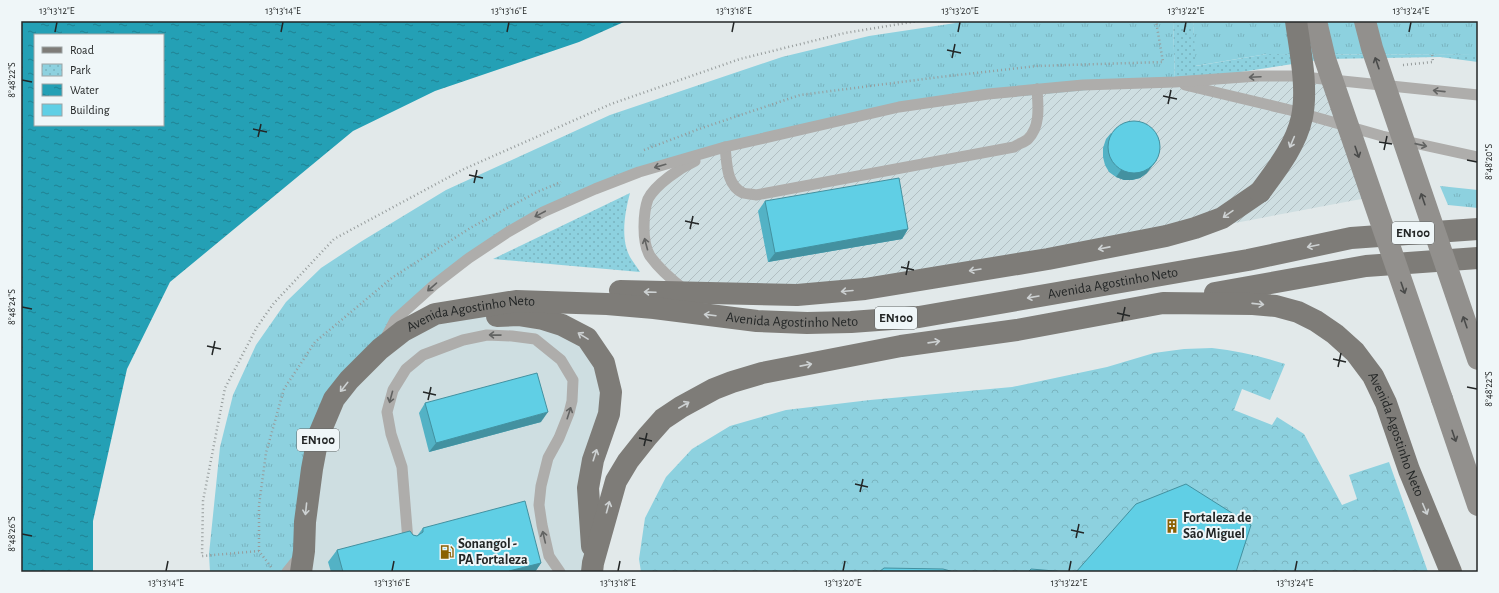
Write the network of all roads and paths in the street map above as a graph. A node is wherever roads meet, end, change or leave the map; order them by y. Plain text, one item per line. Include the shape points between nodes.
1 (918, 21) edge
2 (1296, 21) edge
3 (1316, 21) edge
4 (1365, 21) edge
5 (1432, 54) dead end
6 (1402, 65) dead end
7 (1175, 82) junction
8 (1037, 89) junction
9 (1478, 95) edge
10 (725, 147) junction
11 (1478, 157) edge
12 (1478, 229) edge
13 (1478, 258) edge
14 (689, 293) junction
15 (1163, 303) junction
16 (436, 314) junction
17 (380, 348) junction
18 (1478, 359) edge
19 (1478, 505) edge
20 (408, 542) edge
21 (259, 551) dead end
22 (302, 562) edge
23 (593, 567) edge
24 (287, 572) edge
25 (560, 572) edge
26 (1451, 572) edge

1 - 21 path via 845,33 740,59 611,104 464,170 334,239 274,303 257,327 225,388 203,501 202,556
2 -> 14 main road, bridge via 1303,84 1302,116 1292,144 1284,160 1260,192 1222,218 1166,236 865,290 797,295
3 -> 19 street, bridge via 1325,59
18 -> 4 street, bridge
5 - 6 path via 1433,62
7 - 8 lane
9 -> 7 lane via 1294,76
7 -> 11 lane via 1382,136
8 - 10 lane via 899,107
8 - 10 lane via 1036,126 1028,139 1014,147 756,195 743,193 735,187 728,175
14 -> 10 lane via 662,271 649,255 644,236 644,217 648,200 658,186 687,164
10 -> 17 lane via 639,172 595,189 543,212 508,232 434,285 395,320
12 -> 16 main road, Avenida Agostinho Neto / EN100 via 1351,238 1248,260 919,317 852,322 757,321 615,304 516,301
13 - 15 main road via 1366,266
14 -> 16 main road via 518,290 473,296
23 -> 15 main road, Avenida Agostinho Neto / EN100 via 616,481 628,461 663,419 714,389 762,373 901,346 1017,330
15 -> 26 main road, Avenida Agostinho Neto / EN100 via 1276,306 1298,312 1316,321 1355,352 1373,376 1386,403 1409,470
16 - 17 main road, Avenida Agostinho Neto / EN100 via 403,331
23 -> 16 main road via 588,488 593,460 609,414 611,392 604,363 587,338 562,325 518,315
17 -> 22 main road, Avenida Agostinho Neto / EN100 via 349,380 334,400 325,418 312,469
25 -> 20 lane via 549,556 542,525 541,486 548,458 569,413 572,380 561,360 535,339 487,335 463,340 423,355 406,369 393,390 387,412 402,467
22 - 24 lane

